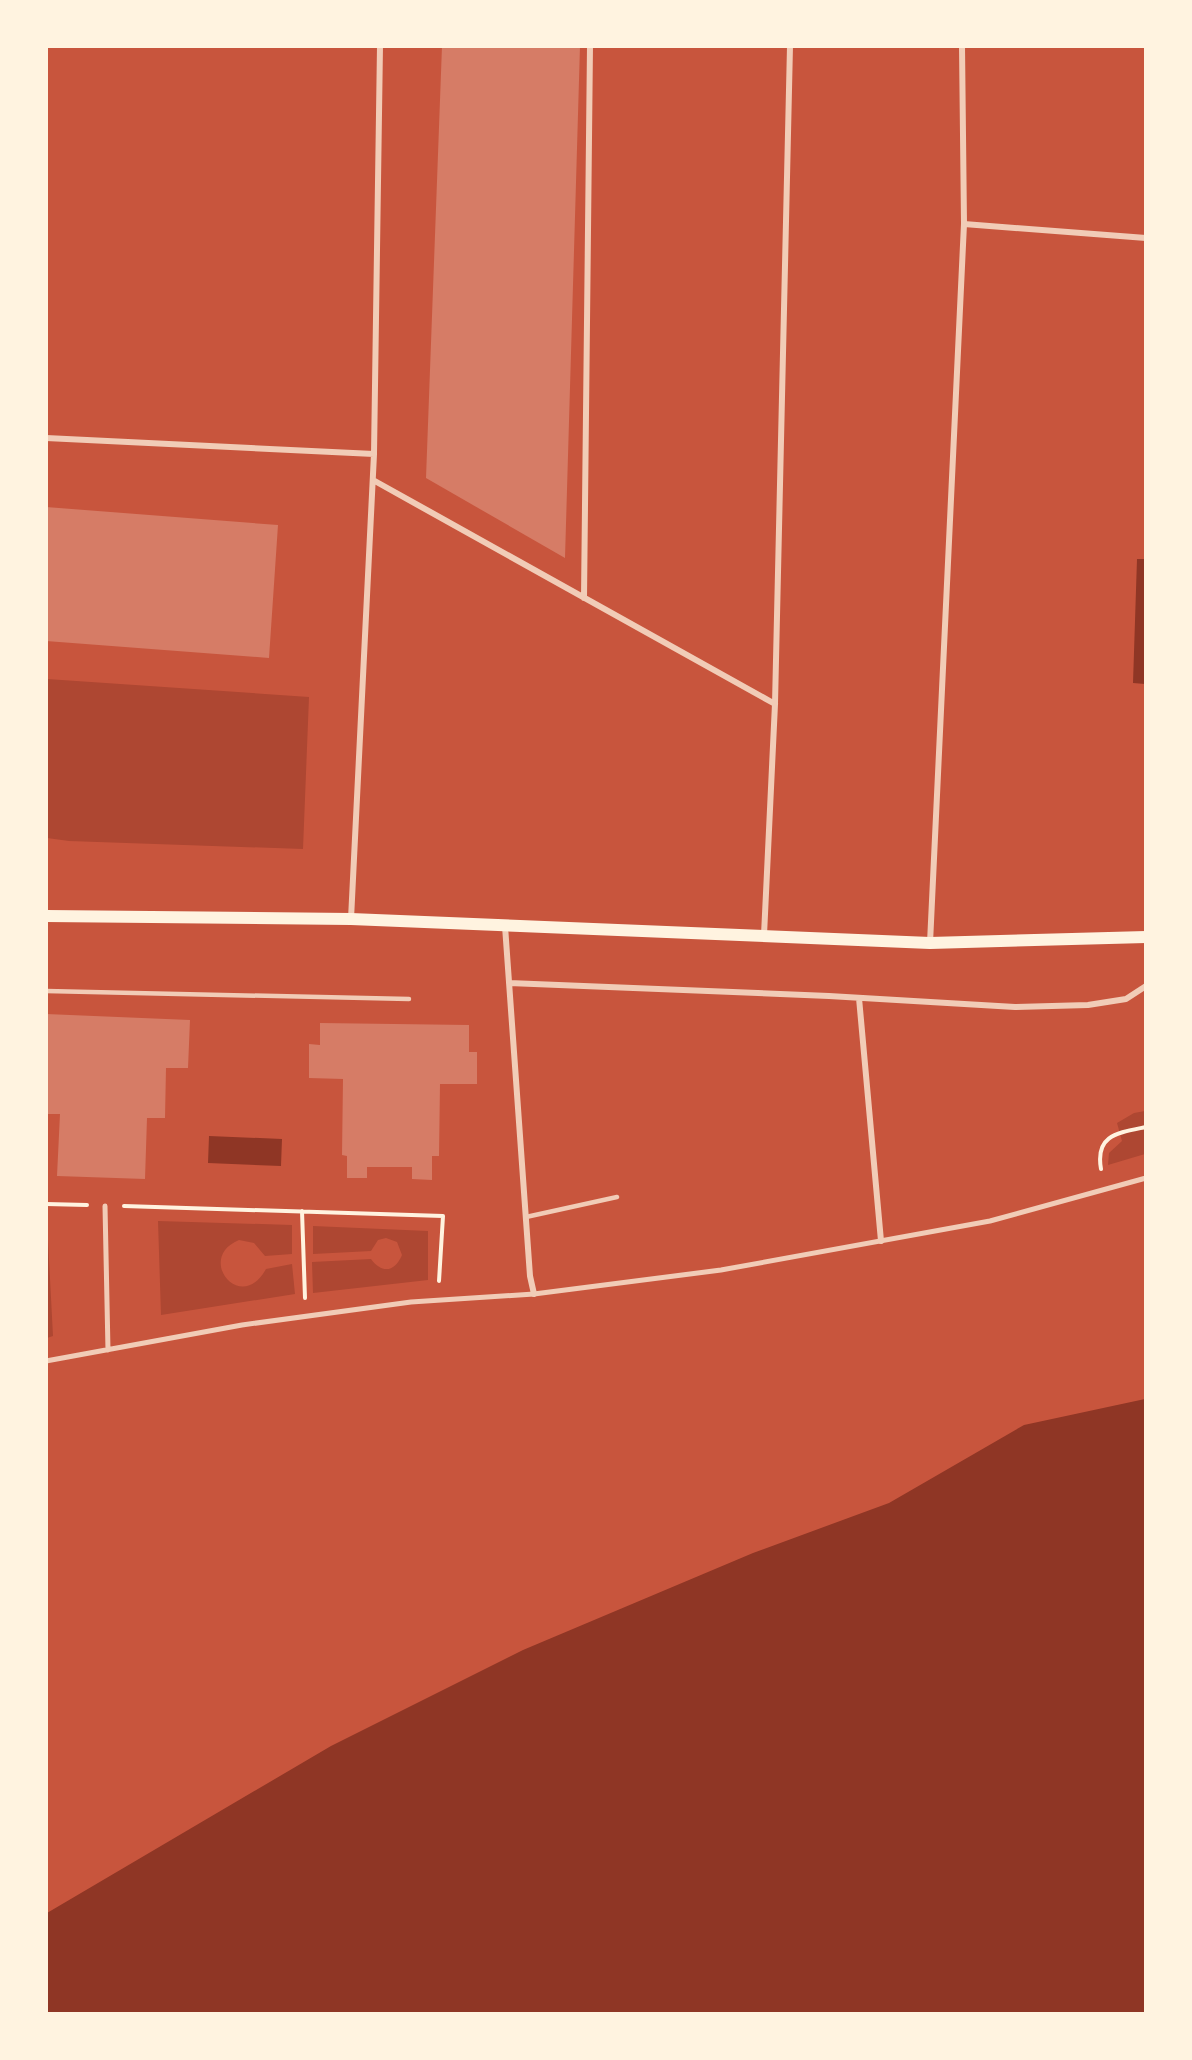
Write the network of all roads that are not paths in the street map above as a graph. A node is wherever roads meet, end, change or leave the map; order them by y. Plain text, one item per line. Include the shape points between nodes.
1 (380, 46) edge
2 (590, 46) edge
3 (790, 46) edge
4 (962, 46) edge
5 (964, 224) junction
6 (1146, 238) edge
7 (46, 438) edge
8 (374, 454) junction
9 (373, 480) junction
10 (584, 598) junction
11 (775, 704) junction
12 (46, 916) edge
13 (351, 919) junction
14 (505, 925) junction
15 (764, 935) junction
16 (1146, 937) edge
17 (930, 943) junction
18 (509, 983) junction
19 (1146, 986) edge
20 (46, 991) edge
21 (859, 998) junction
22 (409, 999) dead end
23 (1146, 1178) edge
24 (617, 1197) dead end
25 (105, 1206) road end
26 (526, 1217) junction
27 (881, 1241) junction
28 (534, 1294) junction
29 (108, 1350) junction
30 (46, 1361) edge

1 - 8 street
2 - 10 street
3 - 11 street
4 - 5 street
5 - 6 street
5 - 17 street
7 - 8 street
8 - 9 street
9 - 10 street
9 - 13 street
10 - 11 street
11 - 15 street
12 - 13 main road
13 - 14 main road
14 - 15 main road
14 - 18 street
15 - 17 main road
16 - 17 main road
18 - 21 street
18 - 26 street
19 - 21 street via 1126,999 1088,1005 1015,1007
20 - 22 lane
21 - 27 street
23 - 27 street via 990,1221
24 - 26 lane
25 - 29 street
26 - 28 street
27 - 28 street via 721,1270
28 - 29 street via 437,1300 242,1325
29 - 30 street

